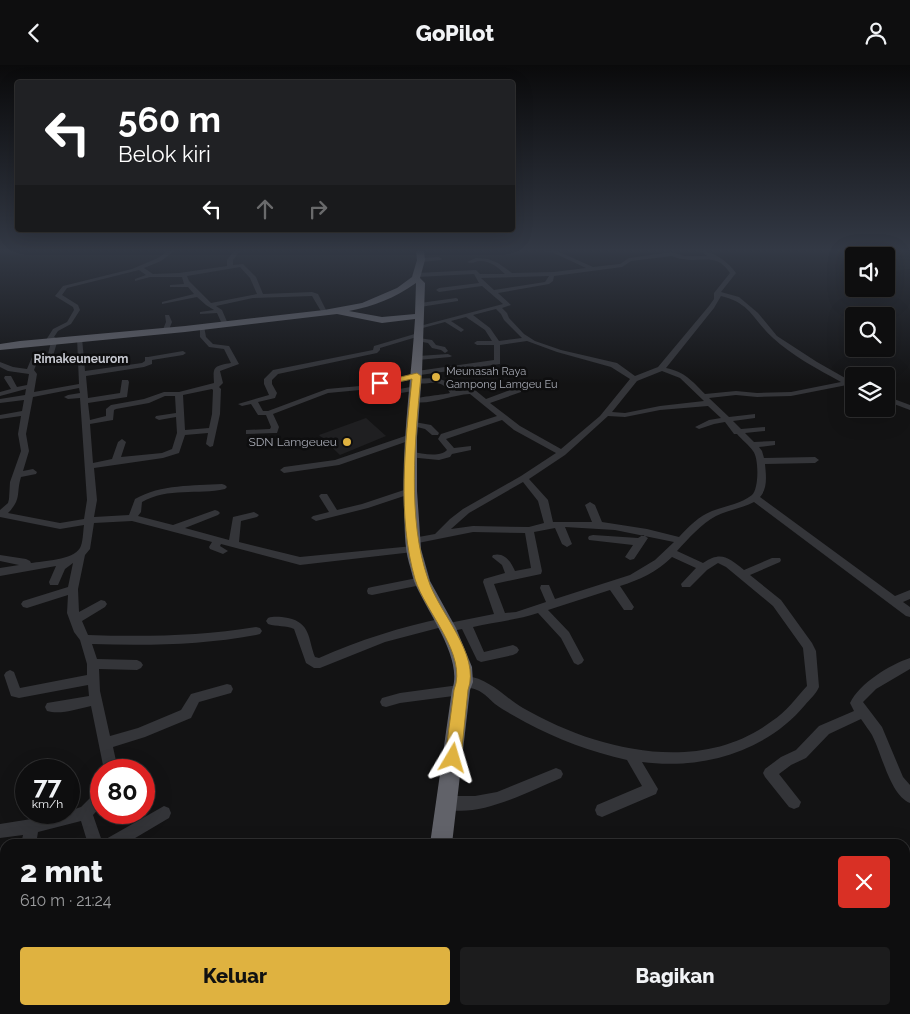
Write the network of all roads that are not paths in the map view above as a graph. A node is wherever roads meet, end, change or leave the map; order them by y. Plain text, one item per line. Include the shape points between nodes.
1 (58, 295) edge
2 (195, 295) edge
3 (201, 295) edge
4 (258, 295) edge
5 (315, 295) edge
6 (389, 295) edge
7 (420, 295) edge
8 (497, 295) edge
9 (717, 295) edge
10 (726, 295) edge
11 (456, 300) dead end
12 (164, 303) dead end
13 (212, 305) junction
14 (497, 307) junction
15 (219, 311) junction
16 (329, 311) junction
17 (202, 313) dead end
18 (468, 315) junction
19 (167, 316) dead end
20 (447, 321) junction
21 (225, 324) junction
22 (419, 325) junction
23 (202, 327) junction
24 (461, 330) dead end
25 (165, 332) junction
26 (79, 338) junction
27 (52, 339) junction
28 (527, 339) junction
29 (477, 343) dead end
30 (498, 343) junction
31 (0, 347) edge
32 (334, 350) dead end
33 (184, 353) dead end
34 (306, 357) dead end
35 (342, 359) junction
36 (0, 364) edge
37 (313, 365) junction
38 (11, 369) junction
39 (661, 369) junction
40 (30, 372) junction
41 (0, 373) edge
42 (82, 374) junction
43 (8, 378) dead end
44 (416, 379) junction
45 (634, 379) junction
46 (125, 382) dead end
47 (845, 382) edge
48 (83, 385) junction
49 (213, 386) junction
50 (845, 386) edge
51 (15, 390) junction
52 (518, 390) dead end
53 (30, 393) junction
54 (0, 394) edge
55 (179, 394) junction
56 (457, 394) junction
57 (377, 395) dead end
58 (68, 397) dead end
59 (84, 398) junction
60 (707, 400) junction
61 (0, 401) edge
62 (254, 402) junction
63 (895, 402) edge
64 (485, 403) junction
65 (242, 404) dead end
66 (910, 408) edge
67 (26, 413) junction
68 (269, 413) junction
69 (607, 413) junction
70 (180, 414) junction
71 (752, 416) dead end
72 (0, 417) edge
73 (503, 417) junction
74 (159, 418) dead end
75 (727, 420) junction
76 (85, 423) junction
77 (699, 427) dead end
78 (762, 429) dead end
79 (213, 430) junction
80 (411, 430) junction
81 (737, 431) junction
82 (249, 432) dead end
83 (181, 433) junction
84 (435, 433) dead end
85 (122, 442) dead end
86 (772, 443) dead end
87 (210, 444) dead end
88 (752, 445) junction
89 (468, 448) dead end
90 (450, 452) junction
91 (562, 453) junction
92 (411, 455) junction
93 (815, 460) dead end
94 (116, 461) junction
95 (762, 461) junction
96 (90, 466) junction
97 (284, 470) dead end
98 (33, 472) dead end
99 (17, 475) junction
100 (524, 478) junction
101 (222, 487) dead end
102 (410, 491) junction
103 (324, 496) dead end
104 (755, 498) junction
105 (590, 505) dead end
106 (334, 512) junction
107 (215, 513) dead end
108 (0, 514) edge
109 (254, 515) dead end
110 (316, 518) dead end
111 (132, 519) junction
112 (89, 523) junction
113 (554, 525) junction
114 (594, 526) junction
115 (176, 528) junction
116 (529, 530) junction
117 (648, 531) junction
118 (442, 534) junction
119 (679, 540) junction
120 (217, 541) junction
121 (640, 542) junction
122 (234, 543) junction
123 (567, 544) dead end
124 (413, 545) junction
125 (223, 551) dead end
126 (671, 552) junction
127 (75, 557) junction
128 (497, 557) dead end
129 (630, 557) dead end
130 (0, 558) edge
131 (776, 560) dead end
132 (703, 567) junction
133 (23, 568) junction
134 (0, 572) edge
135 (743, 574) junction
136 (511, 576) junction
137 (54, 581) dead end
138 (422, 581) junction
139 (686, 584) dead end
140 (613, 585) junction
141 (544, 588) dead end
142 (73, 589) junction
143 (372, 591) dead end
144 (910, 594) edge
145 (895, 601) junction
146 (27, 604) dead end
147 (101, 604) dead end
148 (552, 604) junction
149 (628, 607) dead end
150 (541, 609) junction
151 (910, 613) edge
152 (501, 617) junction
153 (76, 619) junction
154 (272, 621) dead end
155 (446, 625) junction
156 (466, 625) junction
157 (256, 631) dead end
158 (85, 639) junction
159 (514, 650) dead end
160 (578, 660) dead end
161 (910, 663) edge
162 (93, 664) junction
163 (136, 665) dead end
164 (10, 675) dead end
165 (92, 679) junction
166 (463, 686) junction
167 (227, 689) dead end
168 (97, 699) junction
169 (386, 703) dead end
170 (51, 707) dead end
171 (862, 713) junction
172 (106, 743) junction
173 (630, 755) junction
174 (109, 759) edge
175 (556, 774) dead end
176 (910, 796) edge
177 (794, 802) dead end
178 (448, 803) junction
179 (90, 807) edge
180 (602, 810) dead end
181 (84, 813) junction
182 (164, 813) dead end
183 (32, 827) junction
184 (0, 831) edge
185 (29, 839) edge
186 (94, 839) edge
187 (120, 839) edge
188 (442, 839) edge

1 - 27 street via 76,306 77,310 69,323 55,330
2 - 12 street
3 - 13 street
4 - 13 street
5 - 16 street
6 - 16 highway
7 - 22 highway
8 - 14 street via 508,305
9 - 39 street via 712,307
10 - 47 street via 737,298 756,314 775,337
11 - 22 street
13 - 15 street
14 - 18 street
14 - 28 street
15 - 17 street
15 - 21 street
16 - 21 highway
16 - 22 highway
18 - 20 street
18 - 30 street
19 - 25 street via 169,322
20 - 22 street
20 - 24 street
21 - 23 highway
22 - 35 street via 376,347 375,352
22 - 44 highway
22 - 44 street via 434,347 443,348 447,353
23 - 25 highway
23 - 49 street via 203,337 211,346 226,346 235,363 217,368 215,375 219,383
25 - 26 highway
26 - 27 highway
26 - 42 street
27 - 31 highway
27 - 40 street via 51,355 35,359
28 - 30 street
28 - 45 street via 614,365
29 - 30 street
30 - 44 street via 496,363
32 - 35 street
33 - 42 street via 148,359 144,365
34 - 37 street
35 - 37 street
36 - 38 street
37 - 62 street via 268,377 272,396
38 - 40 street
38 - 41 street
39 - 45 street
39 - 60 street via 678,372
40 - 53 street
42 - 48 street
43 - 51 street
44 - 56 street via 445,382
44 - 56 street via 433,399
44 - 57 street
44 - 68 street via 327,391
44 - 80 highway
45 - 69 street
46 - 59 street via 124,395
48 - 53 street
48 - 59 street
49 - 55 street
49 - 79 street via 217,389
50 - 60 street via 774,395 736,393
51 - 53 street
51 - 54 street
52 - 64 street
53 - 61 street
53 - 67 street
55 - 70 street
55 - 76 street via 164,394 114,407 110,409 110,418
56 - 64 street via 471,392
58 - 59 street
59 - 76 street
60 - 69 street via 625,415
60 - 75 street
62 - 65 street
62 - 68 street via 261,413
63 - 66 street
64 - 73 street
67 - 72 street
67 - 99 street via 22,434 25,451
68 - 82 street via 276,429
69 - 91 street
70 - 74 street
70 - 83 street
71 - 75 street
73 - 90 street via 444,436 442,439
73 - 91 street
75 - 77 street
75 - 81 street
76 - 96 street
78 - 81 street
79 - 83 street
79 - 87 street
80 - 84 street via 428,427
80 - 92 highway
80 - 97 street via 357,457
81 - 88 street
83 - 94 street via 178,448 173,453
85 - 94 street
86 - 88 street
88 - 95 street
89 - 90 street
90 - 92 street via 438,457
91 - 100 street
92 - 102 highway
93 - 95 street
94 - 96 street
95 - 104 street via 760,492
96 - 112 street via 92,499
98 - 99 street
99 - 108 street via 14,499
100 - 113 street via 543,500
100 - 118 street via 466,511
101 - 111 street via 148,495 138,501
102 - 106 street
102 - 124 highway
103 - 106 street
104 - 119 street via 711,515
104 - 145 street
105 - 114 street
106 - 110 street
107 - 115 street
108 - 112 street via 60,526
109 - 122 street via 236,519
111 - 112 street
111 - 115 street
112 - 127 street via 84,549
113 - 114 street
113 - 116 street
113 - 123 street
114 - 117 street
114 - 121 street via 594,541
115 - 120 street
116 - 118 street via 473,529
116 - 136 street via 537,571
117 - 119 street
117 - 121 street
118 - 124 street
119 - 126 street
120 - 122 street
120 - 125 street via 215,548
121 - 129 street
122 - 124 street via 300,561
124 - 138 highway
126 - 132 street
126 - 140 street via 652,569
127 - 133 street
127 - 137 street via 61,567
127 - 142 street
128 - 136 street via 506,563
130 - 133 street via 26,563
131 - 135 street
132 - 135 street via 714,559 720,559
132 - 139 street
133 - 134 street
135 - 173 street via 777,603 808,646 813,687 771,730 732,749 664,759
136 - 152 street via 488,582
138 - 143 street
138 - 155 highway
140 - 148 street
140 - 149 street
141 - 148 street
142 - 146 street
142 - 153 street
144 - 145 street
145 - 151 street
147 - 153 street
148 - 150 street
150 - 152 street via 516,617
150 - 160 street via 565,635
152 - 156 street
153 - 158 street
154 - 155 street via 298,624 310,660 314,663 405,630
155 - 156 street
155 - 166 highway via 463,667
156 - 159 street via 481,657
157 - 158 street via 171,641
158 - 162 street
161 - 171 street via 858,697 856,703
162 - 163 street
162 - 165 street
164 - 165 street via 15,692 20,693
165 - 168 street
166 - 169 street
166 - 173 street via 484,687 516,711 549,728 605,750
166 - 178 highway
167 - 172 street via 195,698 186,714
168 - 170 street
168 - 172 street
171 - 176 street via 877,731 898,781
171 - 177 street via 824,730 801,754 770,773
172 - 174 street
173 - 180 street via 651,789
175 - 178 street via 498,798 475,803
178 - 188 highway
179 - 181 street
181 - 183 street
181 - 186 street
182 - 187 street
183 - 184 street
183 - 185 street

